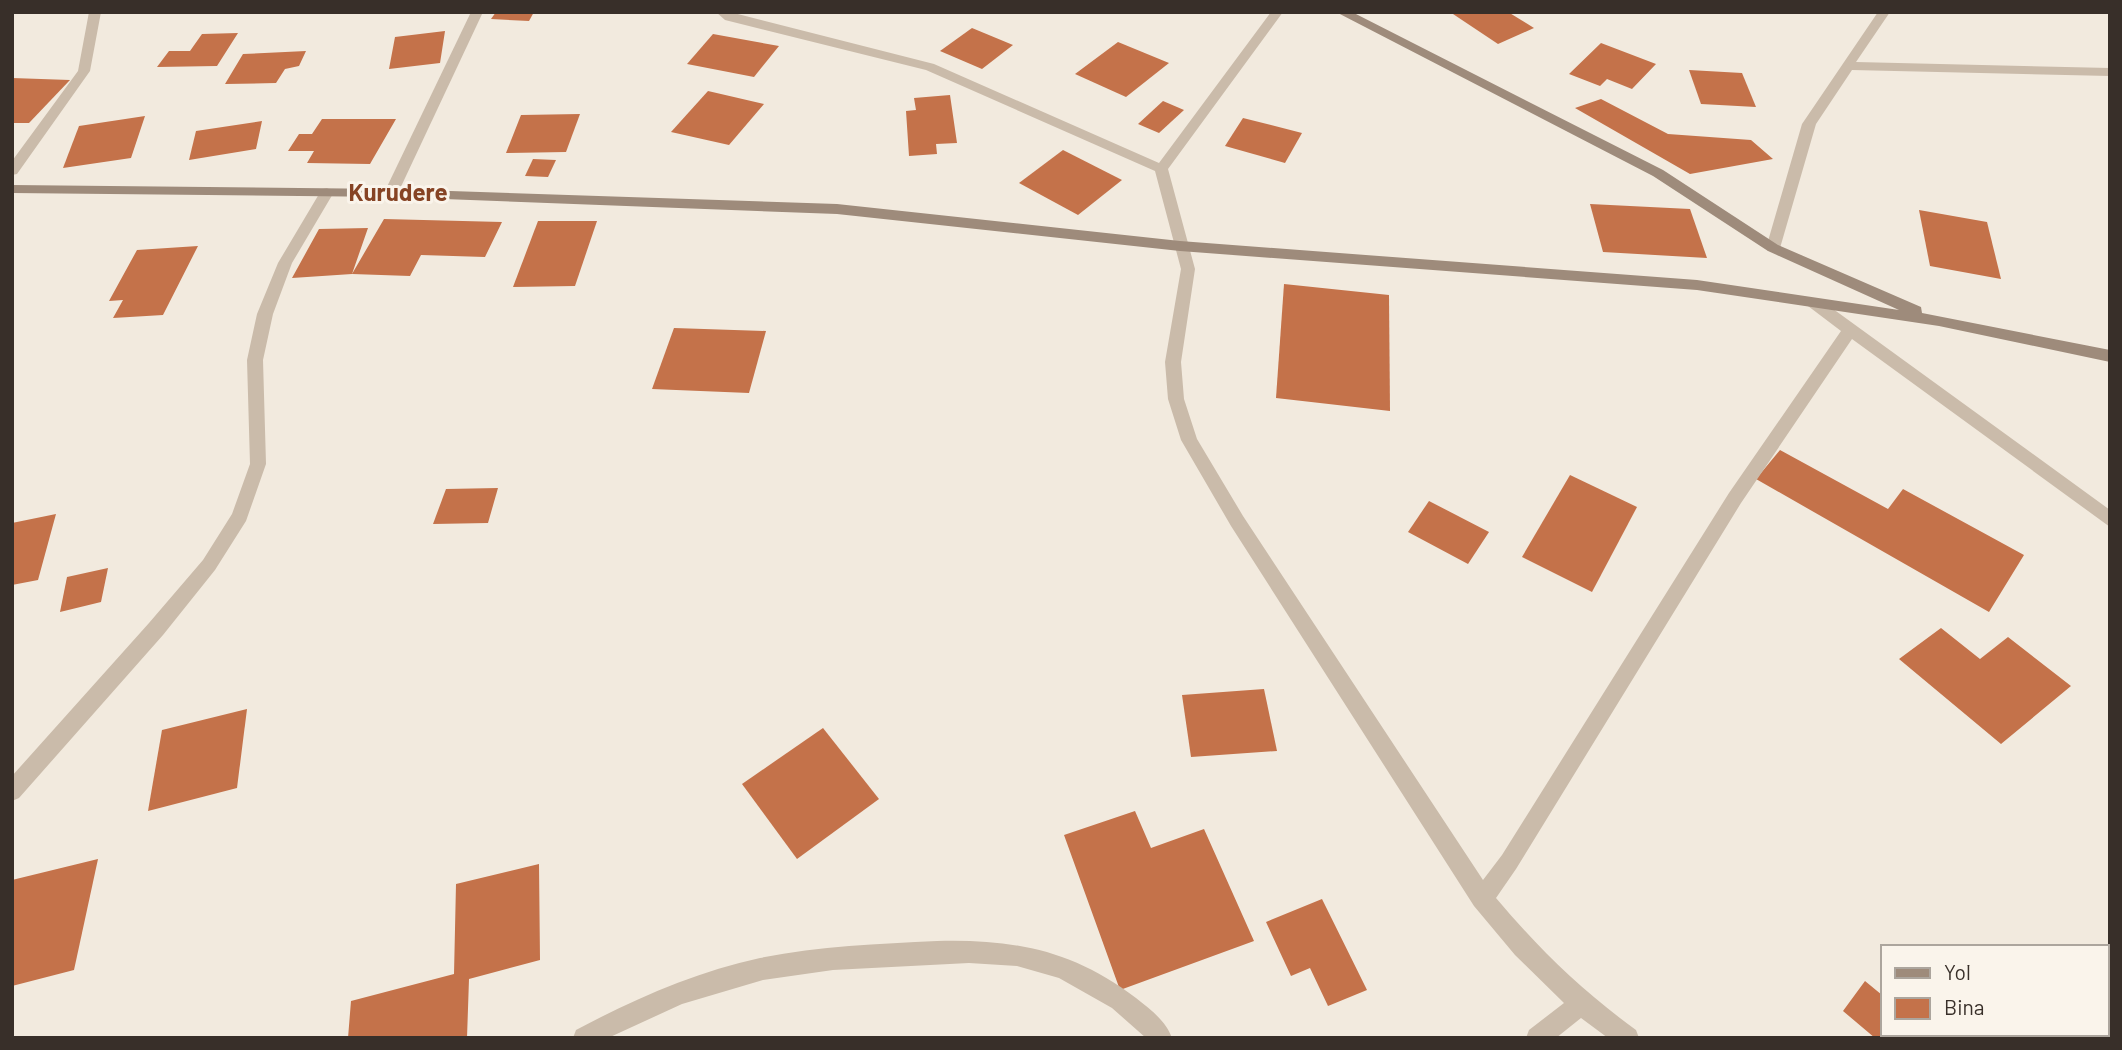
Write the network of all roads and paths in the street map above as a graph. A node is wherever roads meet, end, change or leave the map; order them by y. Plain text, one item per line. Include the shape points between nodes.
1 (95, 12) edge
2 (477, 12) edge
3 (722, 12) edge
4 (1277, 12) edge
5 (1342, 12) edge
6 (1884, 12) edge
7 (1846, 66) junction
8 (2110, 72) edge
9 (1161, 169) junction
10 (12, 171) edge
11 (12, 189) edge
12 (327, 192) junction
13 (391, 193) junction
14 (1180, 246) junction
15 (1773, 248) junction
16 (1813, 302) junction
17 (1938, 321) junction
18 (1850, 330) junction
19 (2110, 356) edge
20 (2110, 520) edge
21 (12, 791) edge
22 (1482, 898) junction
23 (1581, 1004) junction
24 (584, 1038) edge
25 (1161, 1038) edge
26 (1537, 1038) edge
27 (1628, 1038) edge

1 - 10 street via 84,71
2 - 13 street
3 - 9 street via 930,68
4 - 9 street
5 - 15 street via 1658,173
6 - 7 street
7 - 8 street
7 - 15 street via 1809,124
9 - 14 street
11 - 12 street
12 - 13 street
12 - 21 street via 285,262 265,314 255,360 258,464 240,516 209,565 156,629
13 - 14 street via 837,209
14 - 16 street via 1696,285
14 - 22 street via 1188,269 1173,362 1176,399 1189,440
15 - 17 street
16 - 17 street
16 - 18 street
17 - 19 street
18 - 20 street
18 - 22 street via 1735,498 1509,862
22 - 23 street via 1522,947
23 - 26 street
23 - 27 street
24 - 25 street via 640,1008 718,980 813,959 952,951 1033,958 1087,978 1152,1025

